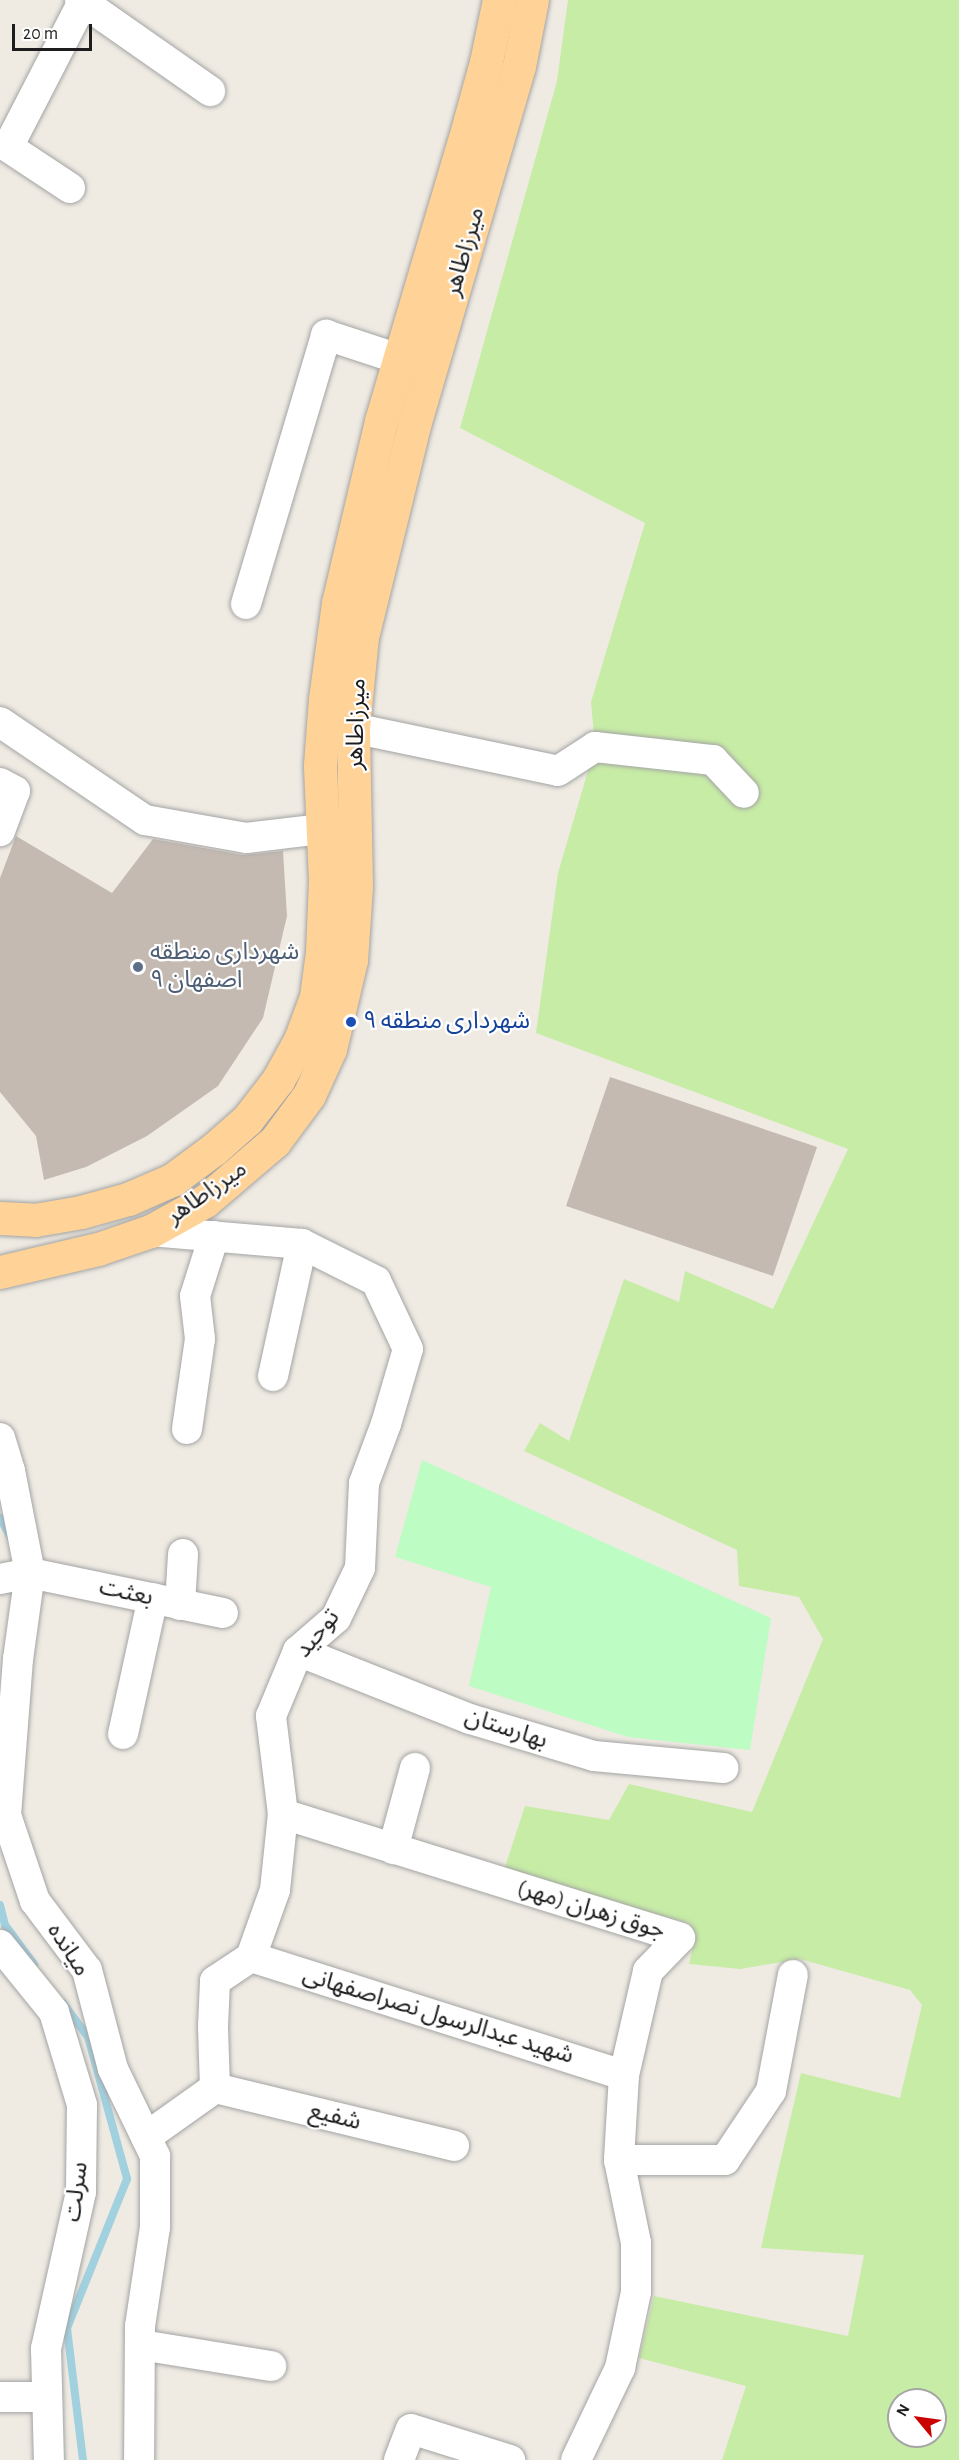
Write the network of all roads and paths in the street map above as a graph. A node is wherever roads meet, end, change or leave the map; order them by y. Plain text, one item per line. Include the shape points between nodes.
1 (499, 0) edge
2 (532, 0) edge
3 (81, 1) edge
4 (210, 91) dead end
5 (70, 188) dead end
6 (399, 359) junction
7 (246, 604) dead end
8 (0, 722) edge
9 (353, 728) junction
10 (0, 783) edge
11 (744, 792) dead end
12 (322, 830) junction
13 (0, 831) edge
14 (0, 1218) edge
15 (151, 1231) junction
16 (214, 1236) junction
17 (303, 1244) junction
18 (0, 1272) edge
19 (273, 1376) dead end
20 (187, 1429) dead end
21 (0, 1438) edge
22 (183, 1554) dead end
23 (16, 1576) edge
24 (166, 1601) junction
25 (223, 1613) dead end
26 (298, 1651) junction
27 (123, 1734) dead end
28 (416, 1768) dead end
29 (723, 1768) dead end
30 (283, 1814) junction
31 (393, 1849) junction
32 (0, 1945) edge
33 (251, 1958) junction
34 (793, 1975) dead end
35 (624, 2074) junction
36 (215, 2088) junction
37 (146, 2137) junction
38 (454, 2146) dead end
39 (619, 2160) junction
40 (141, 2345) junction
41 (271, 2366) dead end
42 (0, 2397) edge
43 (47, 2397) junction
44 (49, 2460) edge
45 (139, 2460) edge
46 (399, 2460) edge
47 (510, 2460) edge
48 (576, 2460) edge

1 - 6 main road, میرزاطاهر via 474,108
2 - 9 main road, میرزاطاهر via 517,76 414,426 362,637
3 - 4 street
3 - 5 street via 8,147
6 - 7 street via 326,335
6 - 12 main road, میرزاطاهر via 345,568 331,641 320,765
8 - 12 street via 145,820 246,838
9 - 11 street via 558,771 595,747 713,760
9 - 15 main road, میرزاطاهر via 356,886 351,960 330,1048 309,1095 275,1141 205,1201
10 - 13 street via 15,791
12 - 14 main road, میرزاطاهر via 325,881 316,997 279,1080 247,1120 172,1180 128,1199 35,1220
15 - 16 street, توحید
15 - 18 main road, میرزاطاهر via 98,1249
16 - 17 street, توحید
16 - 20 street via 195,1296 200,1339
17 - 19 street
17 - 26 street, توحید via 376,1281 408,1349 364,1482 360,1568 336,1618
21 - 23 street, میانده via 10,1471
22 - 24 street
23 - 24 street, بعثت
23 - 37 street, میانده via 18,1659 6,1815 35,1901 87,1970 113,2069
24 - 25 street, بعثت
24 - 27 street
26 - 29 street, بهارستان via 470,1719 594,1756
26 - 30 street, توحید via 271,1716
28 - 31 street
30 - 31 street, جوق زهران (مهر)
30 - 33 street, توحید via 275,1890
31 - 35 street, جوق زهران (مهر) via 680,1938 648,1971
32 - 43 street, سرلت via 54,2012 82,2106 81,2192 46,2349
33 - 35 street, شهید عبدالرسول نصراصفهانی
33 - 36 street via 215,1981
34 - 39 street via 771,2091 725,2160
35 - 39 street, جوق زهران (مهر)
36 - 37 street
36 - 38 street, شفیع
37 - 40 street, میانده via 155,2156 155,2227 140,2326
39 - 48 street, جوق زهران (مهر) via 636,2243 636,2292 620,2368
40 - 41 street
40 - 45 street, میانده
42 - 43 street
43 - 44 street, سرلت
46 - 47 street via 411,2429

